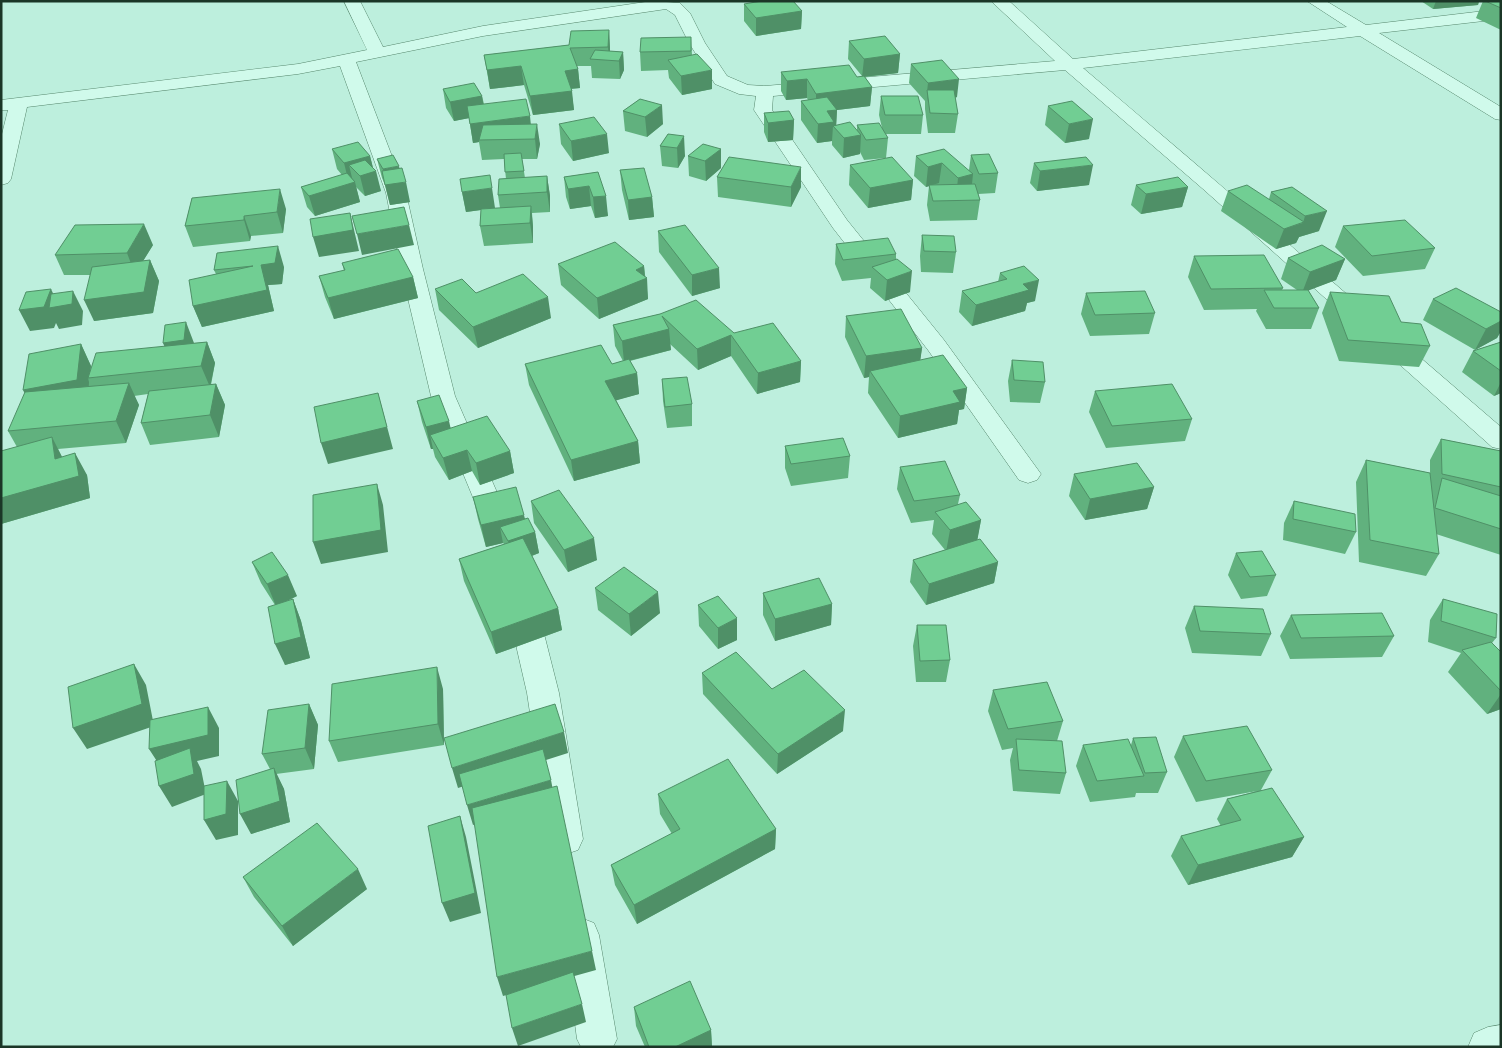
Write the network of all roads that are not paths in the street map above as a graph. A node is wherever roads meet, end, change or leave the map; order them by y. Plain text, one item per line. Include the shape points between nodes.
1 (352, 1) edge
2 (999, 1) edge
3 (1315, 1) edge
4 (1501, 14) edge
5 (1360, 29) junction
6 (377, 52) junction
7 (346, 59) junction
8 (1069, 65) junction
9 (765, 91) junction
10 (10, 104) edge
11 (1501, 115) edge
12 (1, 179) edge
13 (1501, 441) edge
14 (1028, 474) dead end
15 (509, 555) edge
16 (517, 584) edge
17 (570, 866) edge
18 (578, 914) edge
19 (597, 1039) dead end
20 (1501, 1045) edge
21 (1488, 1047) edge

1 - 6 street
2 - 8 street
3 - 5 street
4 - 5 street
5 - 8 street
5 - 11 street
6 - 7 street
6 - 9 street via 483,31 666,4 682,13 720,80 745,90
7 - 10 street via 261,74
7 - 15 street via 396,192 443,396
8 - 9 street
8 - 13 street
9 - 14 street via 763,110 840,224 936,345
10 - 12 street
16 - 17 street via 543,693
18 - 19 street
20 - 21 street

